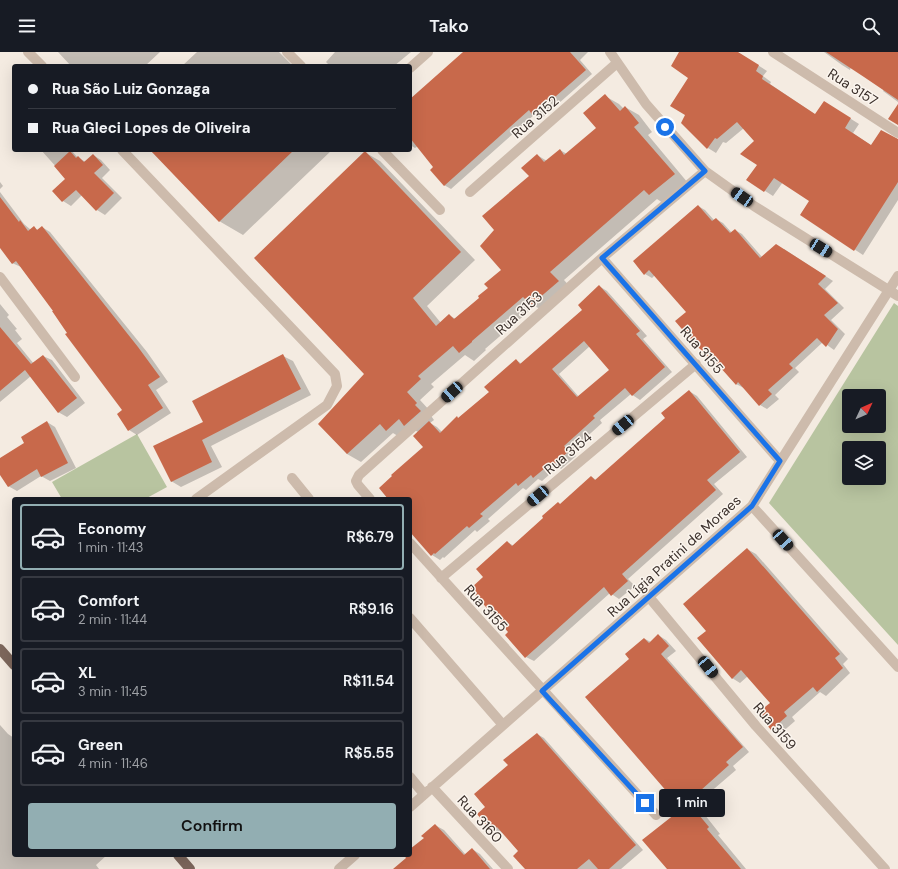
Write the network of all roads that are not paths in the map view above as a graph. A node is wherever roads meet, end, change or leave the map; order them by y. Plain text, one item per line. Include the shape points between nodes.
1 (28, 52) edge
2 (287, 52) edge
3 (428, 52) edge
4 (610, 52) edge
5 (773, 52) edge
6 (618, 63) junction
7 (40, 64) edge
8 (298, 64) edge
9 (412, 66) edge
10 (898, 133) edge
11 (124, 152) edge
12 (384, 152) edge
13 (705, 171) junction
14 (470, 192) dead end
15 (440, 210) dead end
16 (602, 258) junction
17 (898, 276) edge
18 (0, 277) edge
19 (889, 290) junction
20 (898, 296) edge
21 (696, 364) junction
22 (75, 378) dead end
23 (780, 461) junction
24 (292, 478) dead end
25 (199, 497) edge
26 (307, 497) edge
27 (368, 497) edge
28 (752, 506) junction
29 (412, 545) edge
30 (441, 578) junction
31 (649, 597) junction
32 (412, 620) edge
33 (0, 649) edge
34 (12, 664) edge
35 (898, 667) edge
36 (542, 691) junction
37 (503, 725) junction
38 (412, 779) edge
39 (428, 791) junction
40 (412, 805) edge
41 (656, 814) dead end
42 (180, 857) edge
43 (348, 857) edge
44 (190, 869) edge
45 (339, 869) edge
46 (508, 869) edge
47 (885, 869) edge

1 - 7 street
2 - 8 street
3 - 9 street
4 - 6 street
5 - 10 street, Rua 3157
6 - 13 street via 646,104
6 - 14 street, Rua 3152
11 - 25 street via 335,374 337,386 327,405
12 - 15 street
13 - 16 street, Rua 3153
13 - 19 street via 754,206
16 - 21 street, Rua 3155
16 - 27 street, Rua 3153 via 359,475 356,481
17 - 19 street, Rua Lígia Pratini de Moraes
18 - 22 street
19 - 20 street
19 - 23 street, Rua Lígia Pratini de Moraes
21 - 23 street, Rua 3155
21 - 30 street, Rua 3154
23 - 28 street, Rua Lígia Pratini de Moraes
24 - 26 street
28 - 31 street, Rua Lígia Pratini de Moraes
28 - 35 street
29 - 30 street, Rua 3155
30 - 36 street, Rua 3155
31 - 36 street, Rua Lígia Pratini de Moraes
31 - 47 street, Rua 3159 via 756,726
32 - 37 street
33 - 34 main road
36 - 37 street, Rua Lígia Pratini de Moraes
36 - 41 street, Rua 3155
37 - 39 street, Rua Lígia Pratini de Moraes
38 - 39 street, Rua 3160
39 - 40 street, Rua Lígia Pratini de Moraes
39 - 46 street, Rua 3160
42 - 44 main road
43 - 45 street

